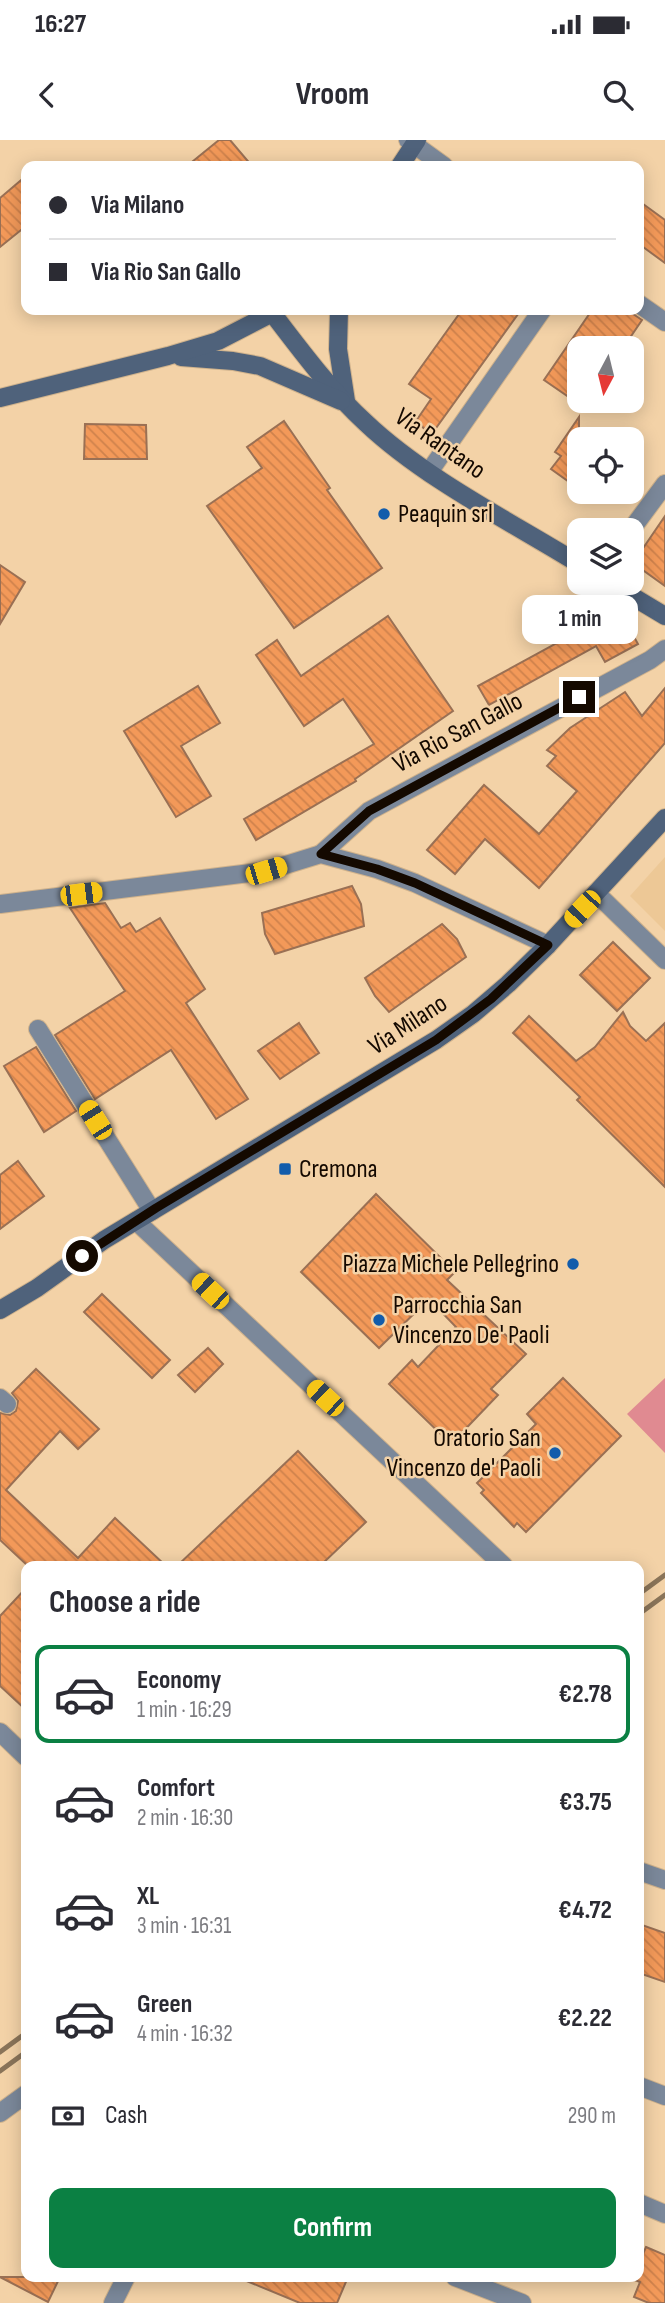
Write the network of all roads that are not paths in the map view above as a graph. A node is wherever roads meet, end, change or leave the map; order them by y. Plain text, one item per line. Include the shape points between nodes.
1 (413, 142) edge
2 (403, 161) edge
3 (438, 161) edge
4 (644, 307) edge
5 (269, 315) edge
6 (277, 315) edge
7 (339, 315) edge
8 (539, 315) edge
9 (665, 322) edge
10 (168, 356) junction
11 (0, 398) edge
12 (347, 404) junction
13 (429, 472) junction
14 (665, 484) edge
15 (640, 518) edge
16 (567, 557) edge
17 (630, 595) edge
18 (665, 616) edge
19 (665, 649) edge
20 (665, 818) edge
21 (321, 854) junction
22 (596, 893) junction
23 (0, 904) edge
24 (548, 945) junction
25 (665, 960) edge
26 (38, 1030) dead end
27 (152, 1211) junction
28 (136, 1221) junction
29 (0, 1310) edge
30 (499, 1561) edge
31 (0, 1732) edge
32 (21, 1752) edge
33 (644, 1873) edge
34 (665, 1880) edge
35 (644, 2088) edge
36 (665, 2096) edge
37 (21, 2098) edge
38 (0, 2113) edge
39 (644, 2205) edge
40 (665, 2214) edge
41 (124, 2282) edge
42 (468, 2282) edge
43 (113, 2303) edge
44 (522, 2303) edge

1 - 2 street
1 - 3 street
4 - 9 street
5 - 10 street via 218,341
6 - 12 street, Via Rantano
7 - 12 street via 338,349
8 - 13 street
10 - 11 street
10 - 12 street, Via Rantano via 260,366
12 - 13 street, Via Rantano
13 - 16 street, Via Rantano
14 - 15 street
17 - 18 street
19 - 21 street, Via Rio San Gallo via 369,811
20 - 22 street, Via Milano
21 - 23 street, Via Rio San Gallo via 266,871
21 - 24 street via 415,883
22 - 24 street, Via Milano
22 - 25 street
24 - 27 street, Via Milano via 491,999 436,1040
26 - 27 street
27 - 28 street, Via Milano
28 - 29 street, Via Milano
28 - 30 street
31 - 32 street
33 - 34 street
35 - 36 street
37 - 38 street
39 - 40 street
41 - 43 street
42 - 44 street

